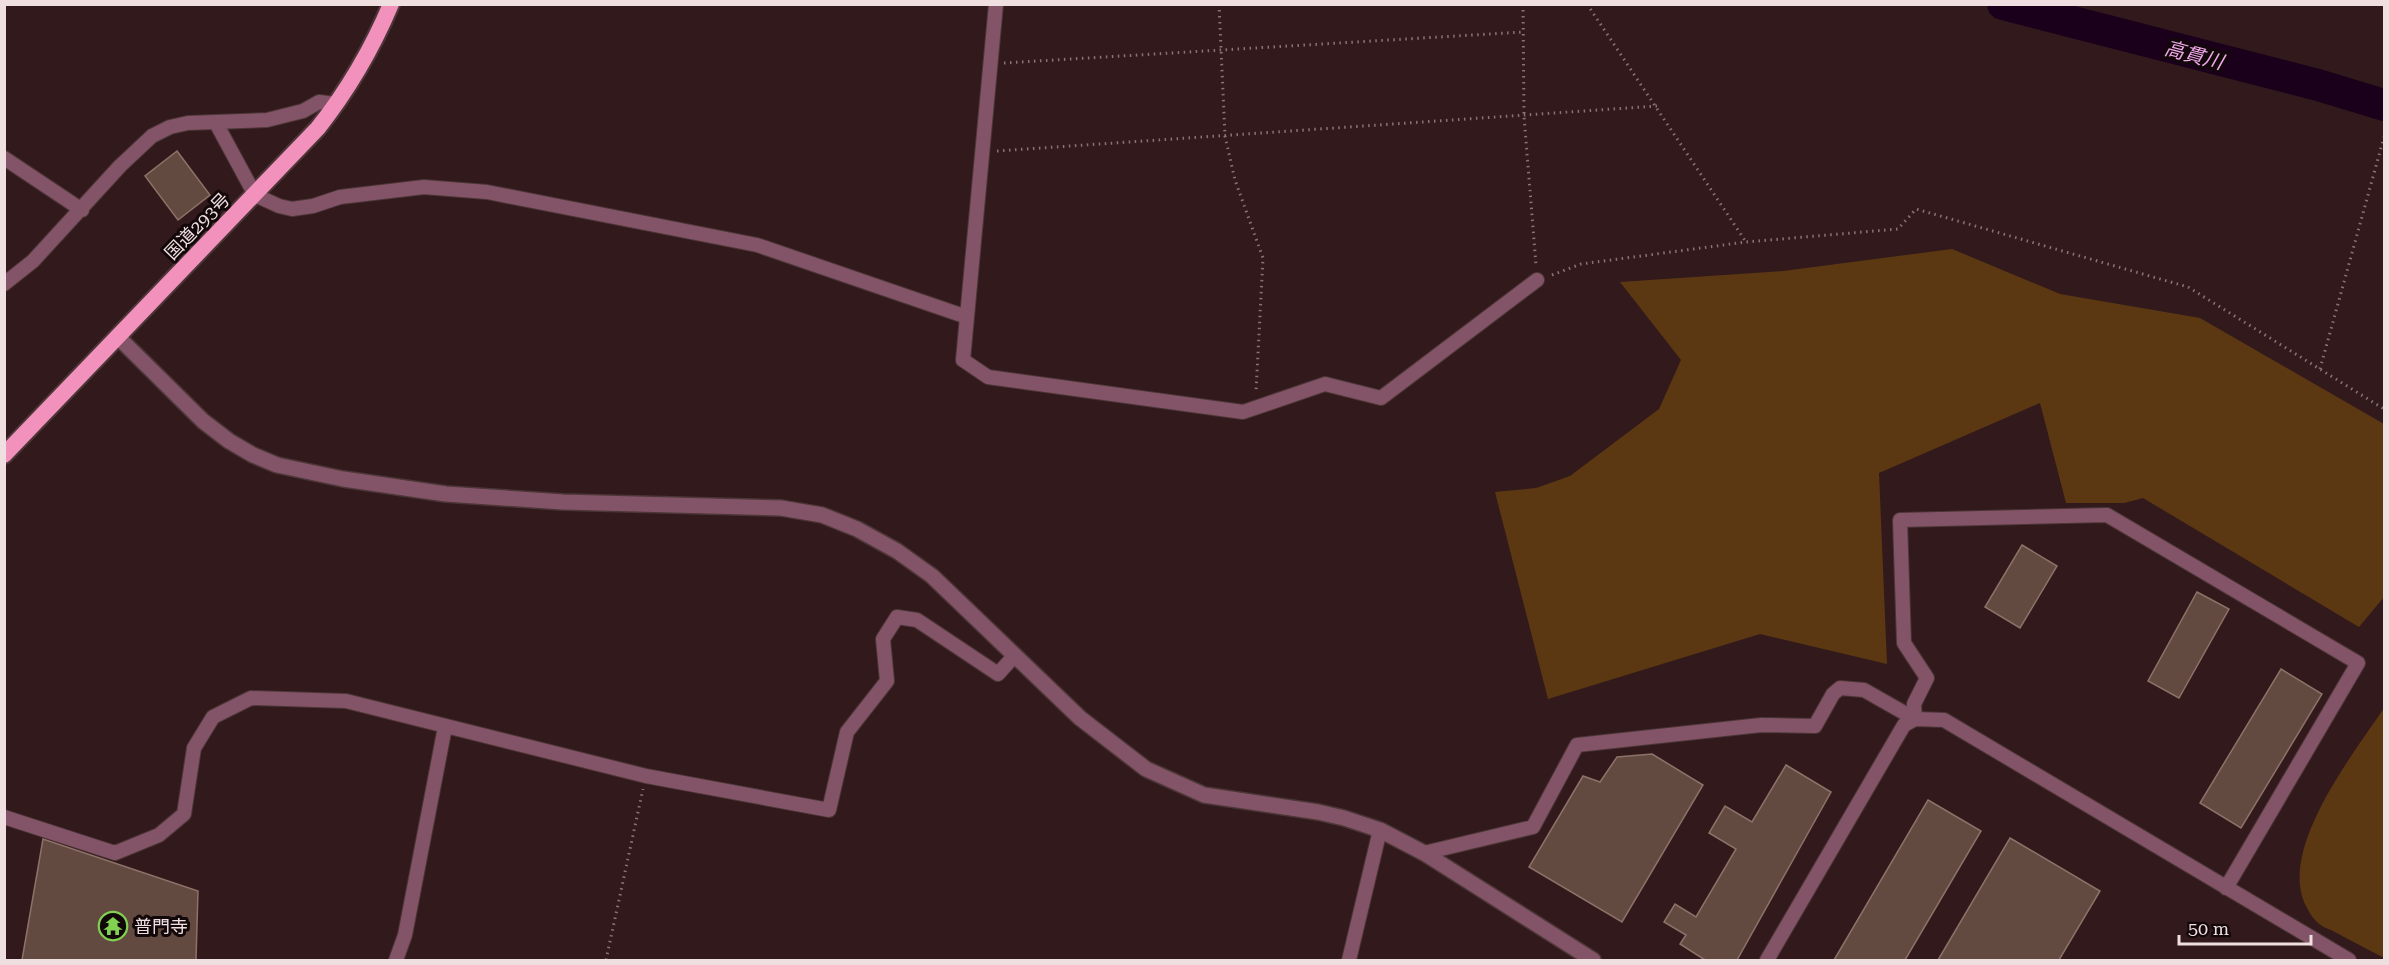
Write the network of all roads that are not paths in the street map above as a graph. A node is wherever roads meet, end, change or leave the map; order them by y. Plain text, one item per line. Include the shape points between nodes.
1 (390, 4) edge
2 (996, 4) edge
3 (334, 108) junction
4 (216, 123) junction
5 (4, 158) edge
6 (255, 195) junction
7 (82, 210) junction
8 (1537, 280) road end
9 (4, 284) edge
10 (967, 317) junction
11 (118, 337) junction
12 (4, 455) edge
13 (1015, 655) junction
14 (1916, 719) junction
15 (445, 727) junction
16 (4, 817) edge
17 (1380, 830) junction
18 (1424, 853) junction
19 (2226, 888) junction
20 (396, 960) edge
21 (1349, 960) edge
22 (1593, 960) edge
23 (1767, 960) edge
24 (2349, 960) edge

1 - 3 highway, 国道293号 via 361,65
2 - 10 street
3 - 4 street via 319,102 303,111 267,120
3 - 6 highway, 国道293号
4 - 6 street
4 - 7 street via 188,123 152,136
5 - 7 street
6 - 10 street via 292,209 340,197 424,187 487,192 757,245
6 - 11 highway, 国道293号
7 - 9 street via 33,261
8 - 10 street via 1381,398 1325,384 1243,412 987,377 963,360
11 - 12 highway, 国道293号
11 - 13 street via 203,421 229,441 277,465 457,495 781,508 822,515 897,551 932,576
13 - 15 street via 998,674 917,620 897,616 883,639 887,681 847,732 829,810 646,776
13 - 17 street via 1117,748 1175,784 1204,795 1318,812
14 - 18 street via 1864,690 1840,688 1815,726 1761,725 1576,745 1533,827
14 - 19 street via 1944,720
14 - 19 street via 1914,704 1927,678 1904,643 1900,520 2108,515 2358,663
14 - 23 street via 1905,725
15 - 16 street via 346,701 251,698 213,717 194,748 184,814 159,835 115,853
15 - 20 street via 405,934
17 - 18 street
17 - 21 street
18 - 22 street
19 - 24 street

